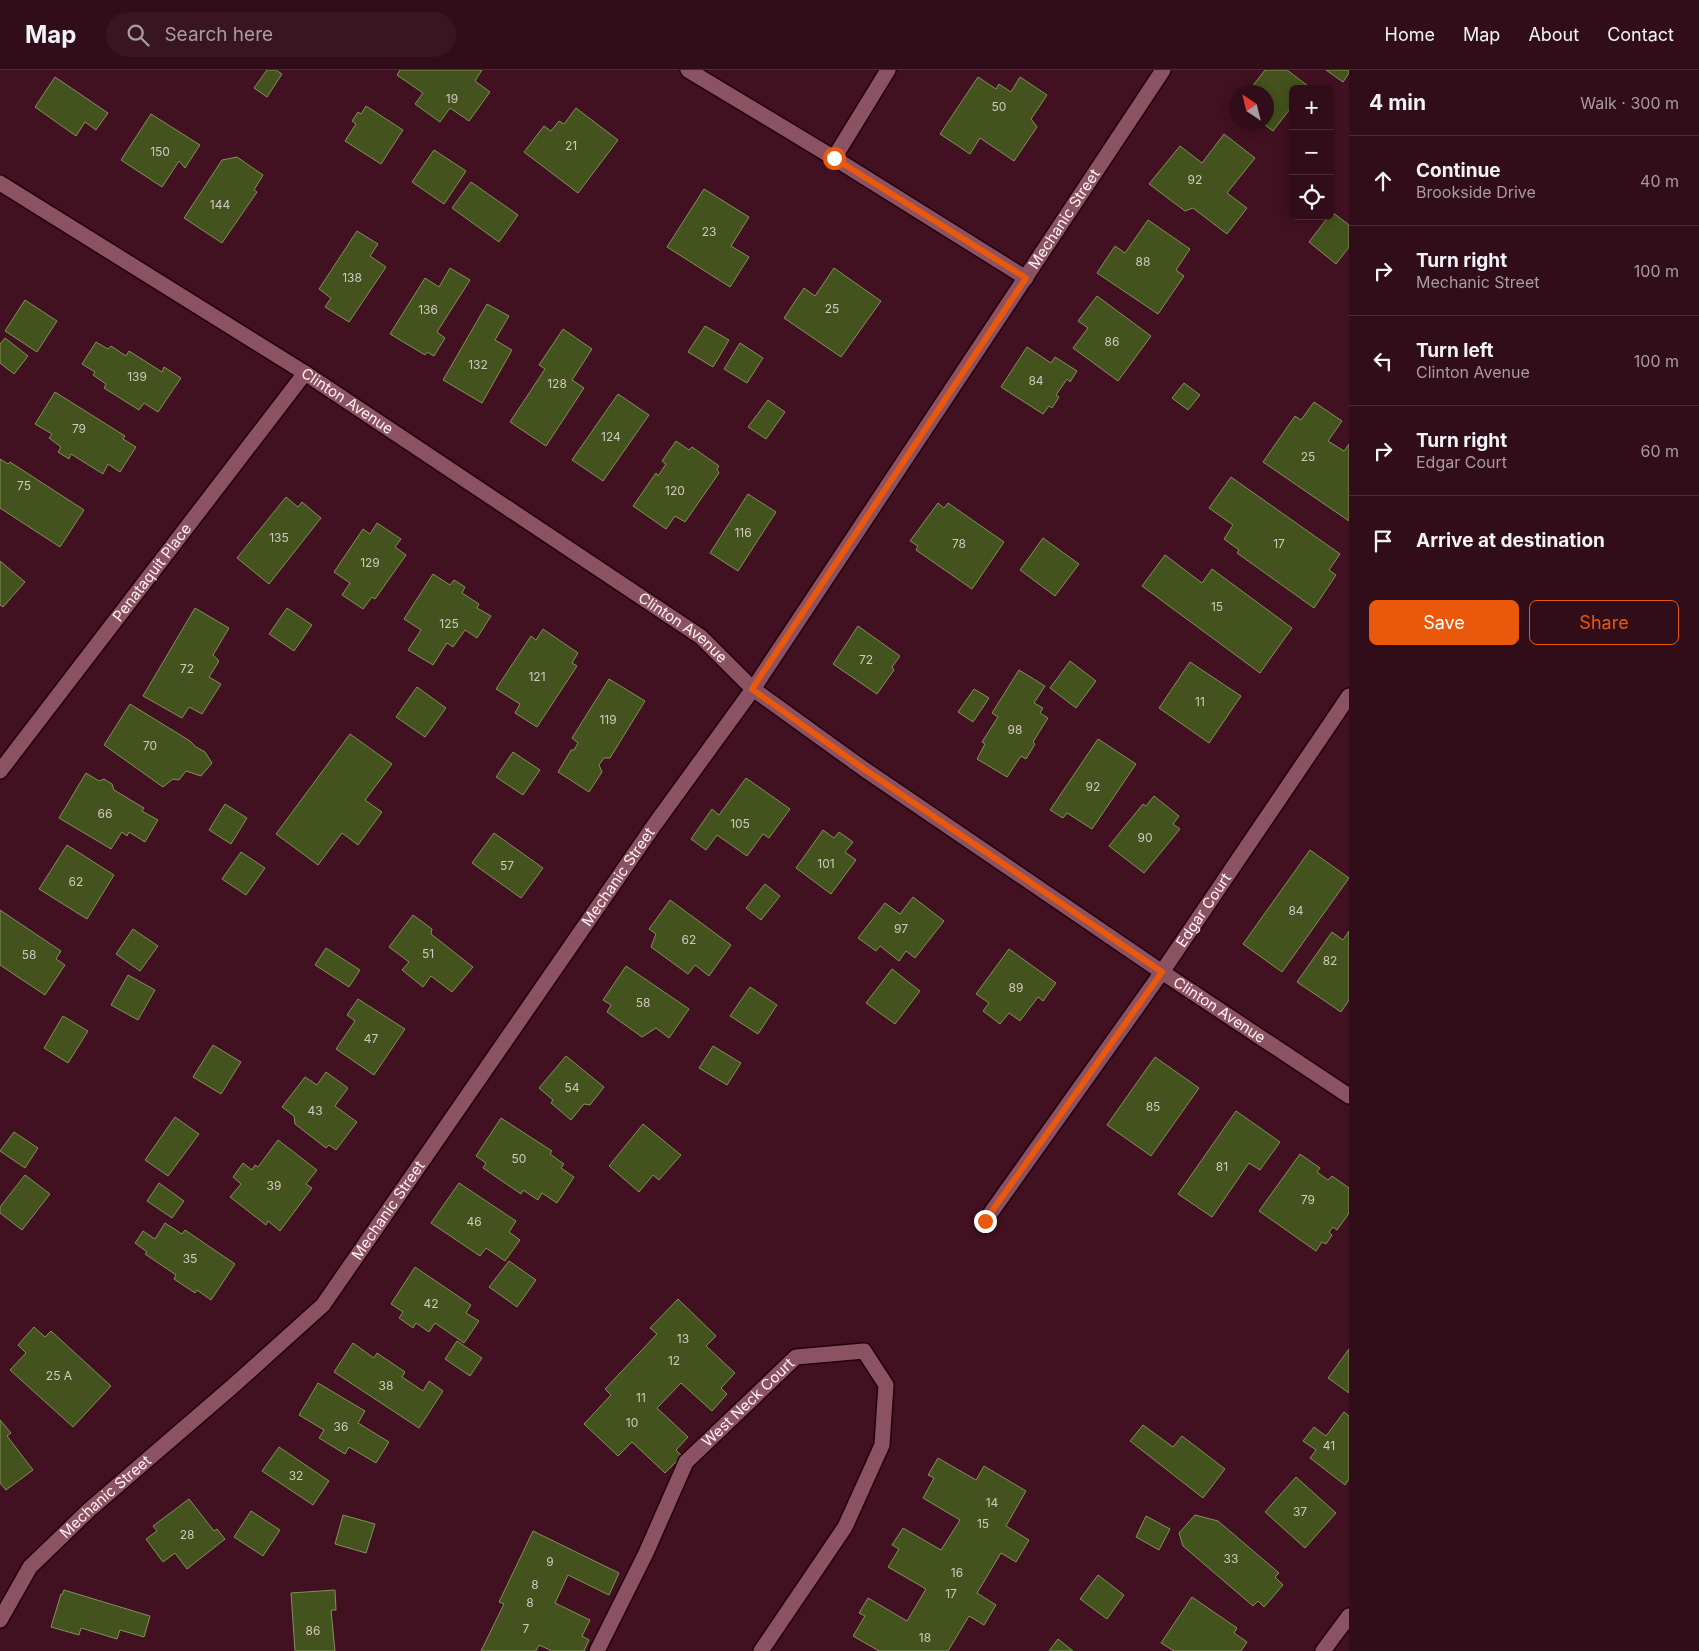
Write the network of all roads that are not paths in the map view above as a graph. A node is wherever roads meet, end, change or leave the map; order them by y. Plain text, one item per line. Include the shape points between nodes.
1 (688, 70) edge
2 (888, 70) edge
3 (1164, 70) edge
4 (834, 158) junction
5 (0, 183) edge
6 (1026, 278) junction
7 (305, 373) junction
8 (752, 689) junction
9 (1349, 696) edge
10 (0, 771) edge
11 (1162, 972) junction
12 (1349, 1096) edge
13 (985, 1221) dead end
14 (1349, 1616) edge
15 (0, 1620) edge
16 (597, 1651) edge
17 (761, 1651) edge
18 (1323, 1651) edge

1 - 4 street
2 - 4 street
3 - 6 street, Mechanic Street
4 - 6 street
5 - 7 street, Clinton Avenue
6 - 8 street, Mechanic Street
7 - 8 street, Clinton Avenue via 701,637
7 - 10 street, Penataquit Place
8 - 11 street, Clinton Avenue
8 - 15 street, Mechanic Street via 655,824 324,1305 89,1510 30,1567
9 - 11 street, Edgar Court
11 - 12 street, Clinton Avenue
11 - 13 street, Edgar Court
14 - 18 street
16 - 17 street, West Neck Court via 646,1553 686,1462 796,1357 864,1351 886,1385 882,1445 845,1527

